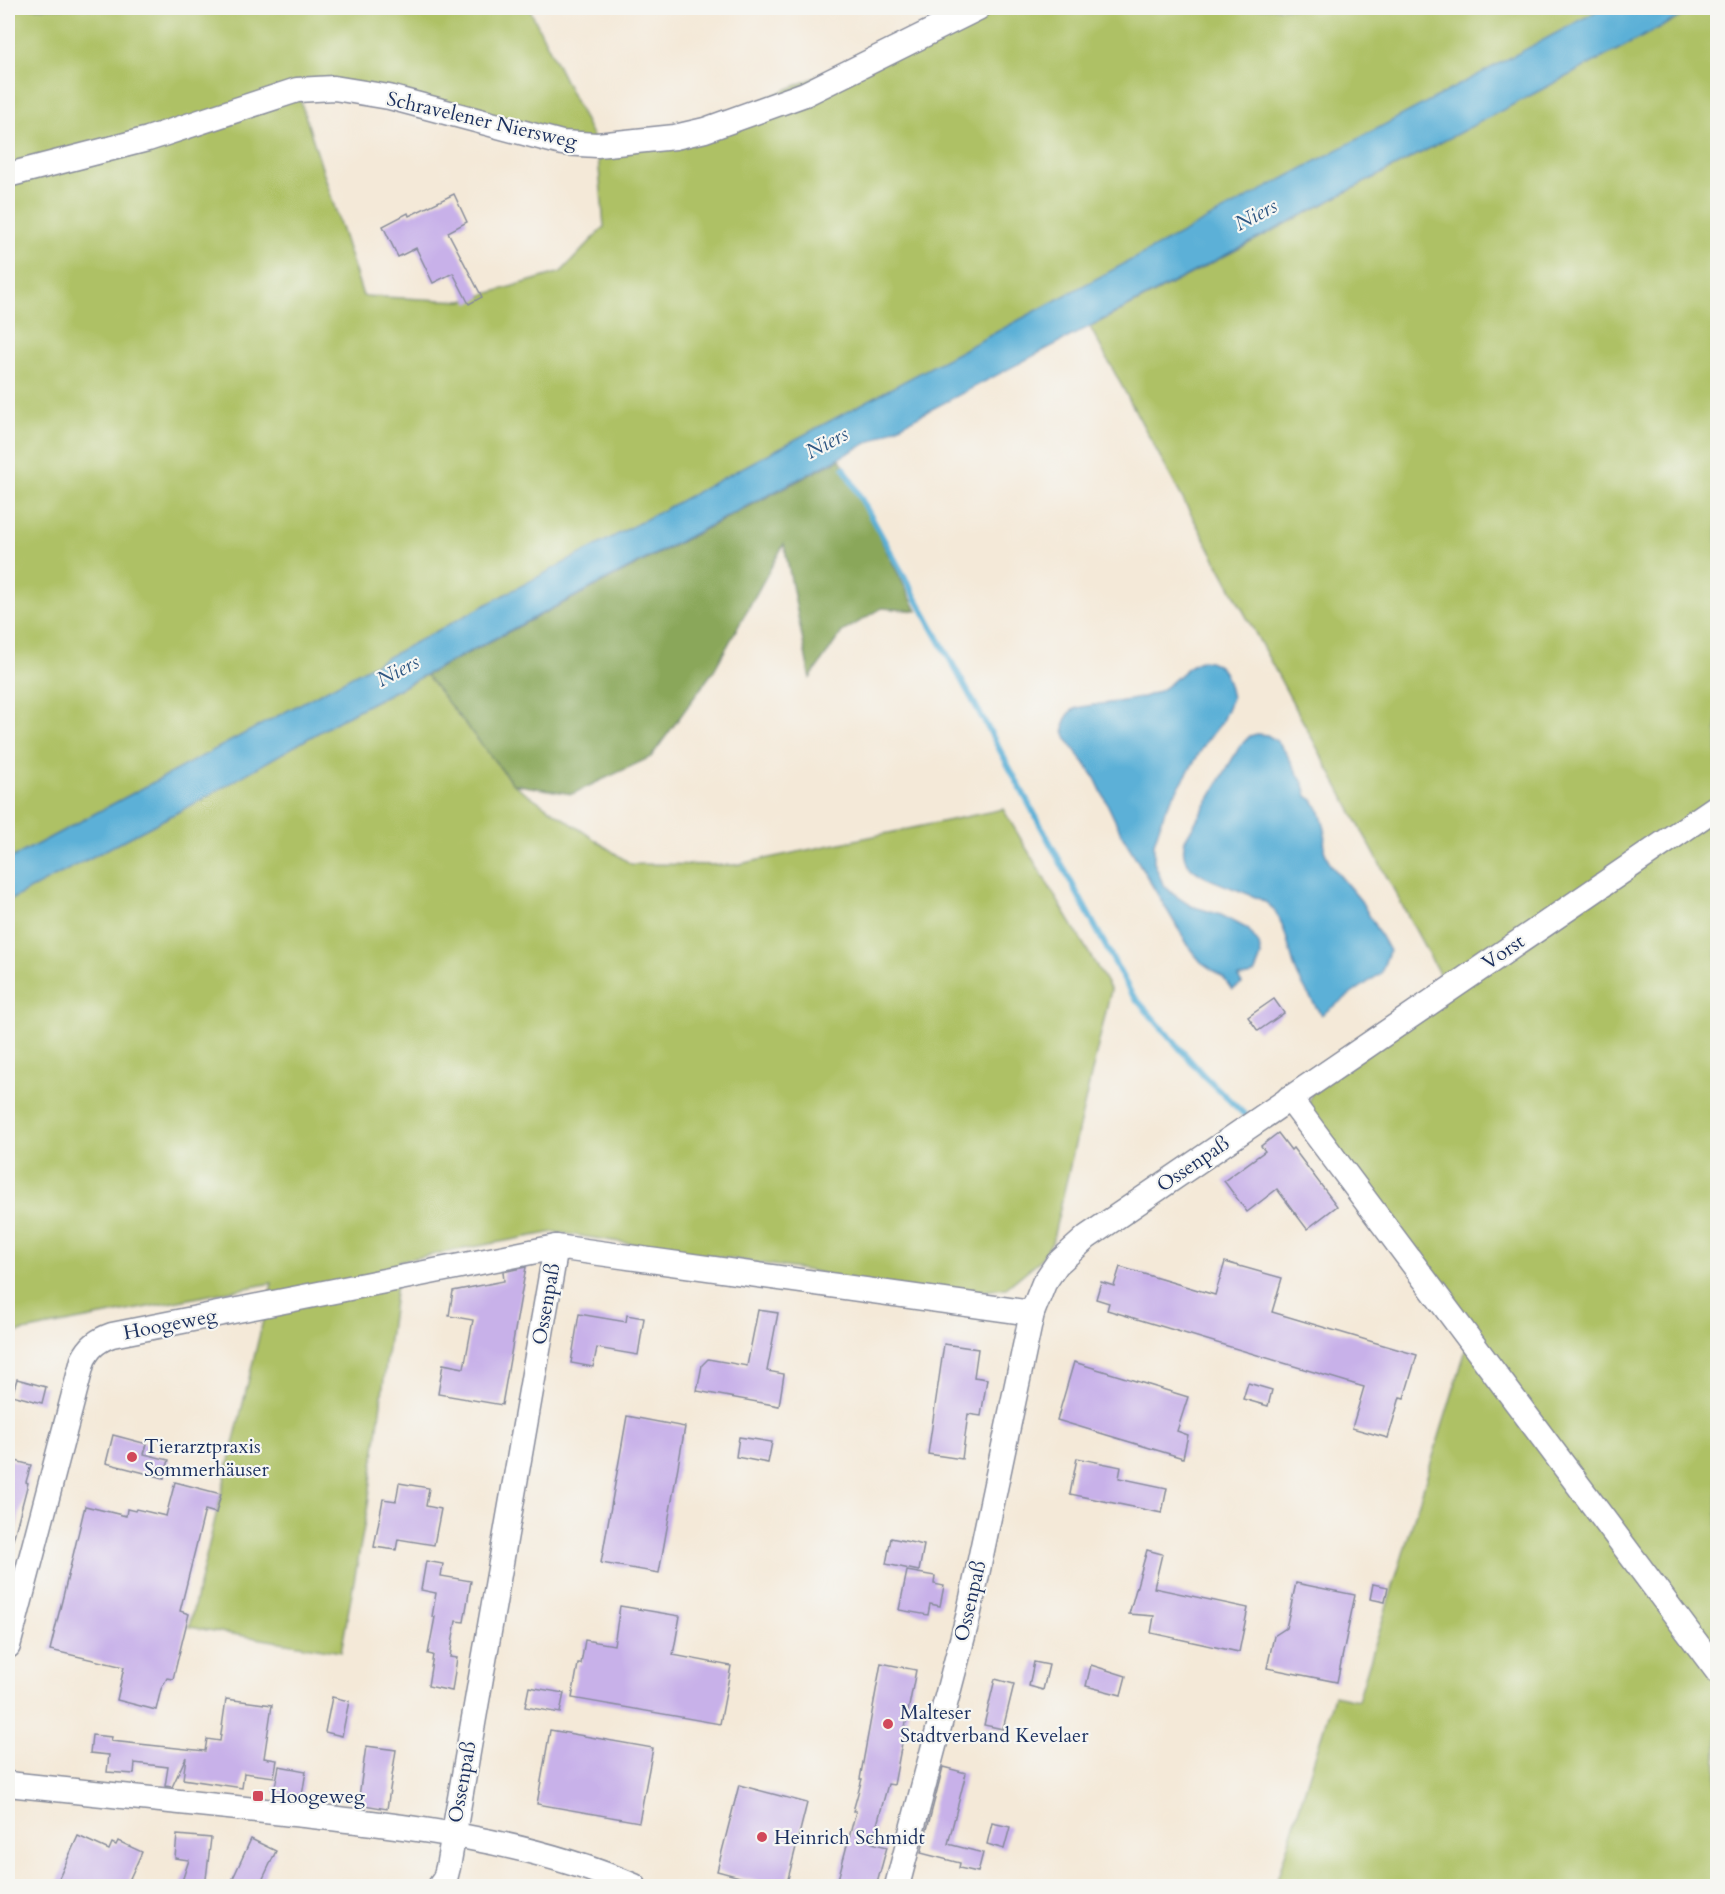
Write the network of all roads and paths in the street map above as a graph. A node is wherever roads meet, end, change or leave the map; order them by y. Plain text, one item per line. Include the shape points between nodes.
1 (978, 8) edge
2 (8, 176) edge
3 (1718, 806) edge
4 (1289, 1098) junction
5 (556, 1247) junction
6 (1032, 1313) junction
7 (8, 1646) edge
8 (1718, 1672) edge
9 (8, 1784) edge
10 (453, 1833) junction
11 (440, 1887) edge
12 (634, 1887) edge
13 (897, 1887) edge

1 - 2 street, Schravelener Niersweg via 805,94 675,137 597,146 562,143 389,98 334,88 297,90 148,139
3 - 4 street, Vorst
4 - 6 street, Ossenpaß via 1087,1237 1057,1264
4 - 8 street
5 - 6 street, Ossenpaß
5 - 7 street, Hoogeweg via 112,1335 96,1342 83,1360
5 - 10 street, Ossenpaß
6 - 13 street, Ossenpaß via 968,1617
9 - 10 street
10 - 11 street, Ossenpaß via 448,1867
10 - 12 street via 595,1869

